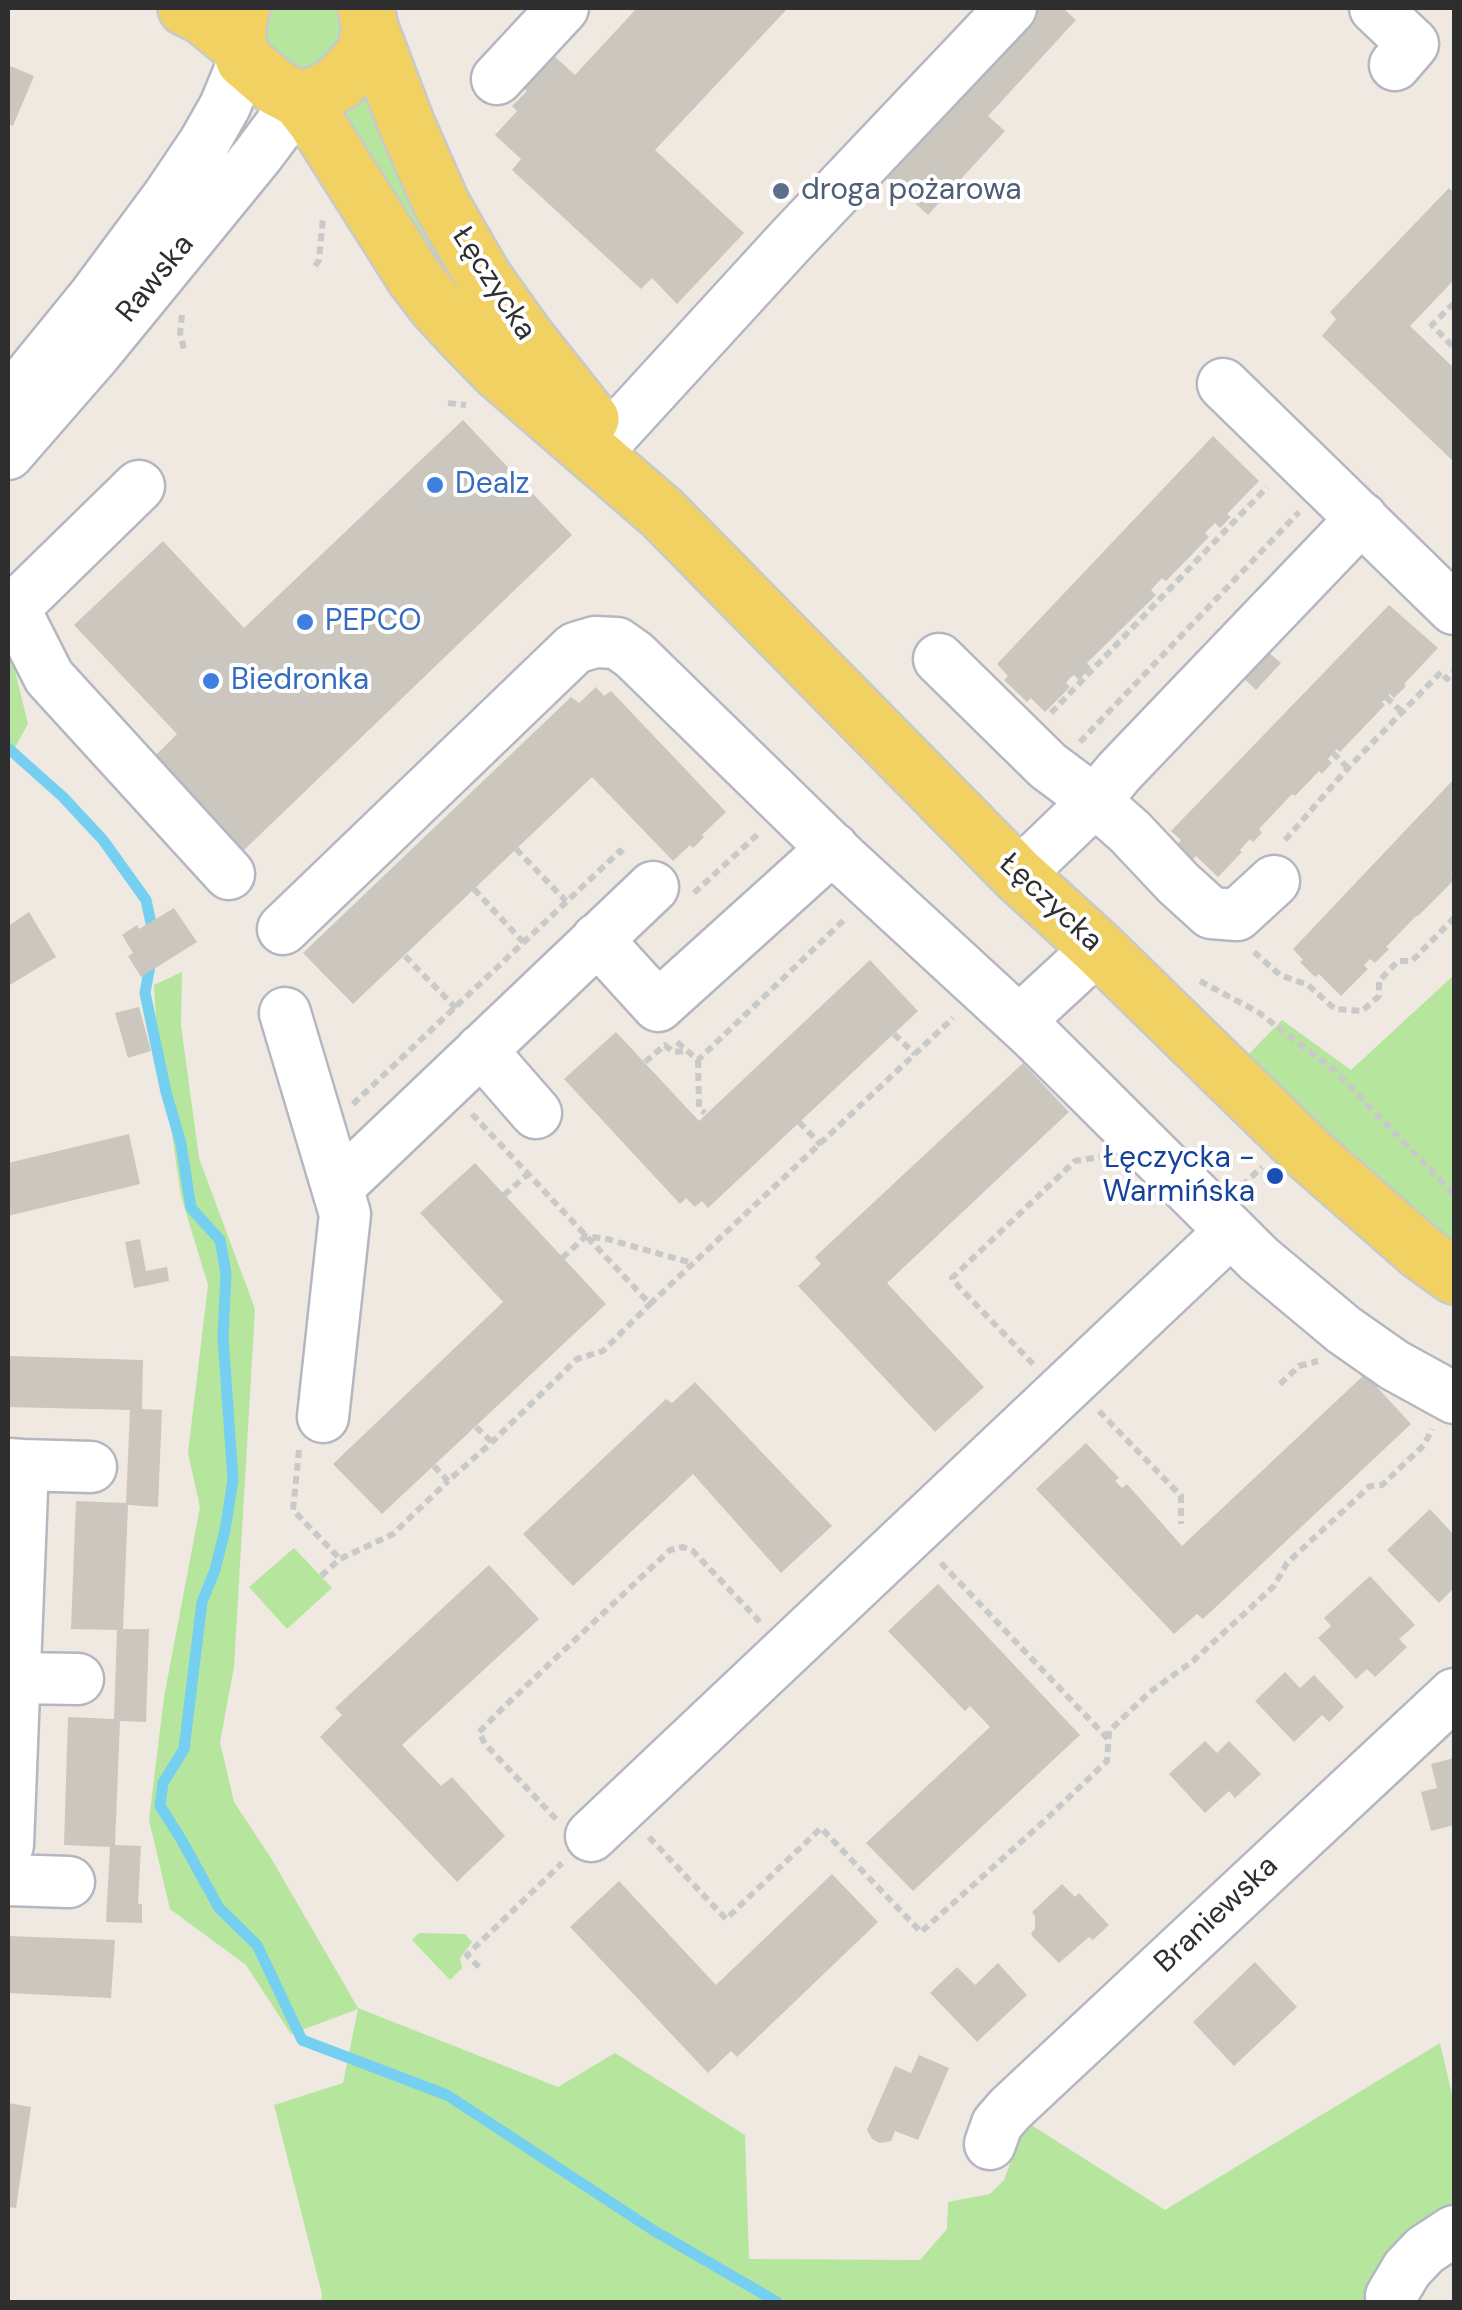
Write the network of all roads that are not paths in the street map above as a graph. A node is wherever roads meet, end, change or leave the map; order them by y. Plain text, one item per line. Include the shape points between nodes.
1 (186, 8) edge
2 (564, 8) edge
3 (1010, 8) edge
4 (1374, 8) edge
5 (368, 18) edge
6 (242, 38) edge
7 (1395, 65) dead end
8 (497, 79) dead end
9 (299, 100) junction
10 (1223, 384) dead end
11 (8, 402) edge
12 (607, 441) junction
13 (8, 454) edge
14 (139, 486) dead end
15 (662, 513) junction
16 (1362, 518) junction
17 (10, 606) edge
18 (1454, 609) edge
19 (939, 659) dead end
20 (1096, 801) junction
21 (833, 848) junction
22 (1276, 865) road end
23 (229, 874) dead end
24 (1018, 875) junction
25 (653, 888) dead end
26 (283, 928) dead end
27 (597, 939) junction
28 (1098, 948) junction
29 (285, 1013) dead end
30 (1019, 1021) junction
31 (481, 1050) junction
32 (536, 1113) dead end
33 (338, 1188) junction
34 (1230, 1232) junction
35 (1454, 1276) edge
36 (1450, 1409) edge
37 (311, 1430) road end
38 (15, 1464) edge
39 (92, 1467) dead end
40 (16, 1678) junction
41 (78, 1679) dead end
42 (1454, 1694) edge
43 (573, 1837) road end
44 (8, 1845) edge
45 (8, 1880) edge
46 (69, 1882) dead end
47 (990, 2144) dead end
48 (1454, 2231) edge
49 (1391, 2296) dead end

1 - 6 main road
2 - 8 street
3 - 12 street
4 - 7 street via 1413,44
5 - 9 main road via 365,53 352,69 323,92
5 - 12 main road, Łęczycka via 442,204 526,337
6 - 9 main road via 275,88
6 - 11 street, Rawska via 225,106 204,143
9 - 13 street, Rawska
9 - 15 main road, Łęczycka via 436,307 498,372
10 - 16 street
12 - 15 main road, Łęczycka
14 - 17 street
15 - 24 main road, Łęczycka
16 - 18 street
16 - 20 street
17 - 23 street via 49,677
19 - 20 street via 1048,766
20 - 22 street via 1211,913 1236,915
20 - 24 street
21 - 26 street via 634,655 595,642 576,648
21 - 27 street via 658,1006
21 - 30 street
24 - 28 main road, Łęczycka
25 - 27 street
27 - 31 street
28 - 30 street
28 - 35 main road, Łęczycka via 1310,1155
29 - 33 street
30 - 34 street
31 - 32 street
31 - 33 street
33 - 37 street via 345,1214
34 - 36 street via 1296,1292
34 - 43 street
38 - 39 street
38 - 40 street
40 - 41 street
40 - 44 street
42 - 47 street, Braniewska via 1010,2109
45 - 46 street
48 - 49 street via 1425,2250

